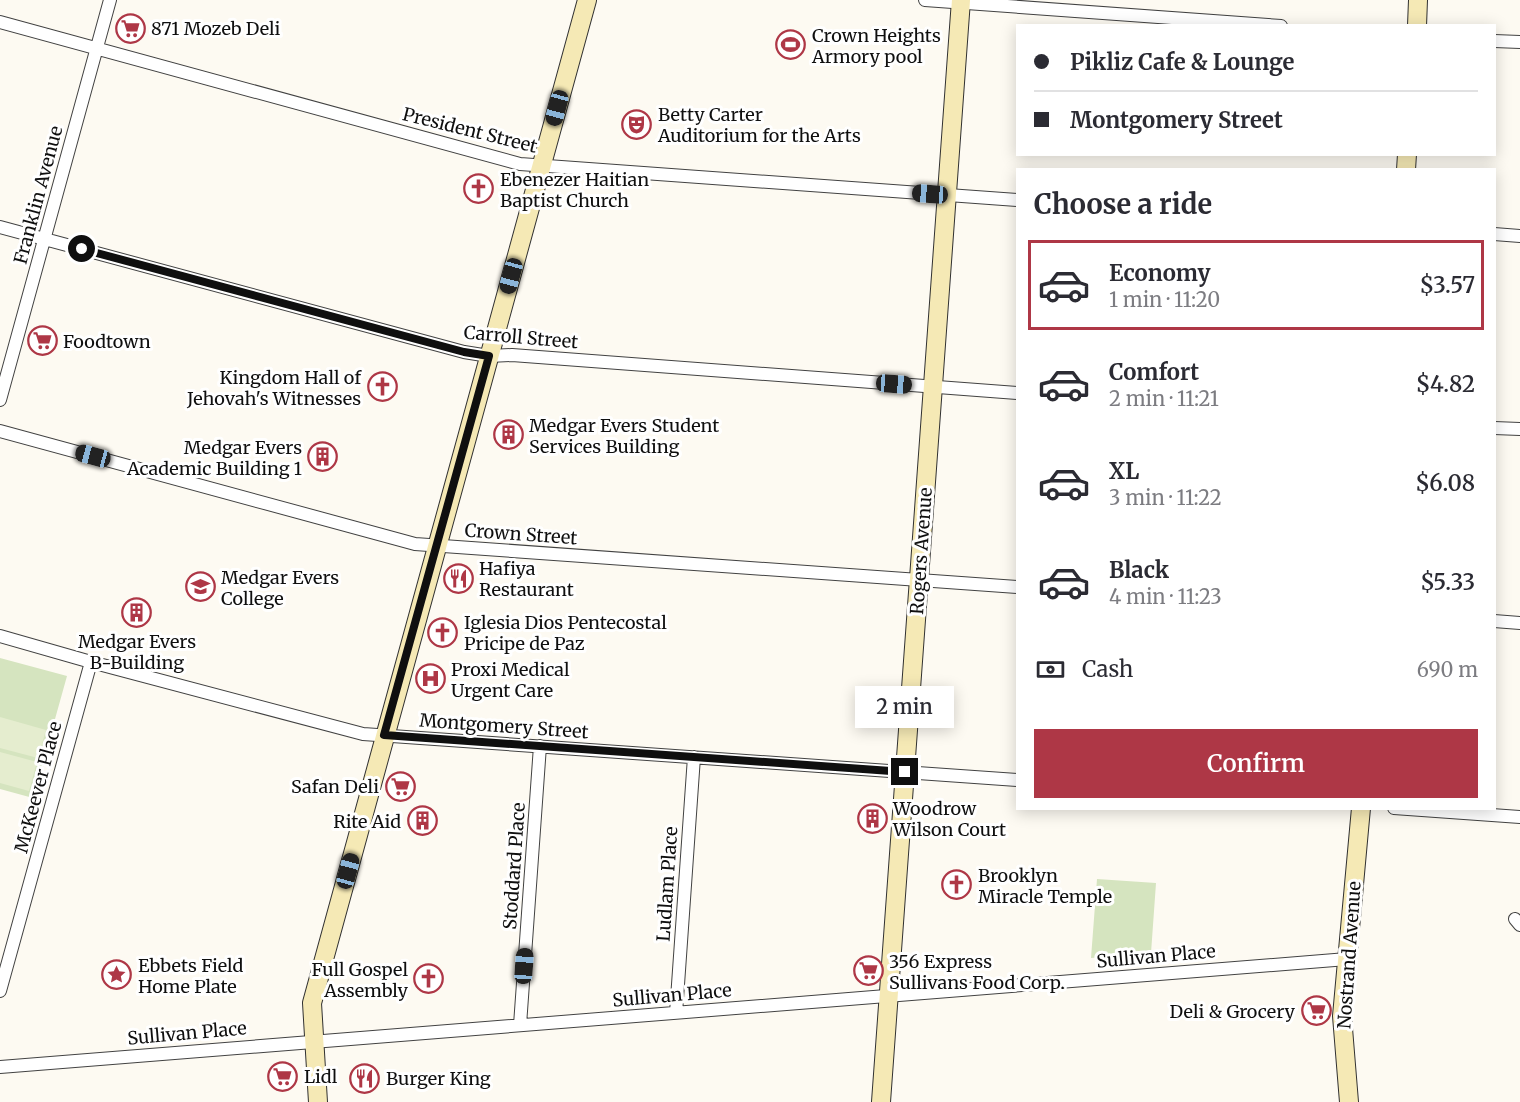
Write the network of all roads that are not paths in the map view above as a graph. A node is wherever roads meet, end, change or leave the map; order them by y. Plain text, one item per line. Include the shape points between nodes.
1 (110, 0) edge
2 (586, 0) edge
3 (925, 0) edge
4 (1418, 0) edge
5 (961, 1) edge
6 (0, 22) edge
7 (1255, 24) edge
8 (1416, 24) edge
9 (1496, 40) edge
10 (1520, 42) edge
11 (97, 49) junction
12 (541, 166) junction
13 (946, 195) junction
14 (1016, 200) edge
15 (0, 227) edge
16 (1496, 234) edge
17 (1520, 236) edge
18 (45, 239) junction
19 (489, 356) junction
20 (933, 387) junction
21 (1016, 393) edge
22 (0, 400) edge
23 (1496, 428) edge
24 (1520, 429) edge
25 (0, 431) edge
26 (436, 546) junction
27 (919, 580) junction
28 (1016, 587) edge
29 (1496, 621) edge
30 (1520, 623) edge
31 (0, 636) edge
32 (92, 662) junction
33 (384, 735) junction
34 (540, 746) junction
35 (694, 757) junction
36 (905, 772) junction
37 (1016, 780) edge
38 (1361, 810) edge
39 (1422, 810) edge
40 (1520, 817) edge
41 (1347, 959) junction
42 (0, 991) edge
43 (889, 996) junction
44 (676, 1013) junction
45 (520, 1025) junction
46 (313, 1041) junction
47 (0, 1067) edge
48 (318, 1102) edge
49 (881, 1102) edge
50 (1349, 1102) edge

1 - 11 street, Franklin Avenue
2 - 12 main road
3 - 5 street
4 - 8 main road
5 - 7 street
5 - 13 main road, Rogers Avenue
6 - 11 street, President Street
9 - 10 street
11 - 12 street, President Street via 520,164
11 - 18 street, Franklin Avenue
12 - 13 street, President Street
12 - 19 main road
13 - 14 street, President Street
13 - 20 main road, Rogers Avenue
15 - 18 street, Carroll Street
16 - 17 street
18 - 19 street, Carroll Street
18 - 22 street, Franklin Avenue
19 - 20 street, Carroll Street
19 - 26 main road
20 - 21 street, Carroll Street
20 - 27 main road, Rogers Avenue
23 - 24 street
25 - 26 street, Crown Street via 415,544
26 - 27 street, Crown Street
26 - 33 main road
27 - 28 street, Crown Street
27 - 36 main road, Rogers Avenue
29 - 30 street
31 - 32 street, Montgomery Street
32 - 33 street, Montgomery Street via 363,734
32 - 42 street, McKeever Place
33 - 34 street, Montgomery Street
33 - 46 main road via 312,1003
34 - 35 street, Montgomery Street
34 - 45 street, Stoddard Place
35 - 36 street, Montgomery Street
35 - 44 street, Ludlam Place
36 - 37 street, Montgomery Street
36 - 43 main road, Rogers Avenue
38 - 41 main road, Nostrand Avenue
39 - 40 street
41 - 43 street, Sullivan Place
41 - 50 main road, Nostrand Avenue via 1342,1016
43 - 44 street, Sullivan Place
43 - 49 main road, Rogers Avenue
44 - 45 street, Sullivan Place
45 - 46 street, Sullivan Place
46 - 47 street, Sullivan Place
46 - 48 main road

